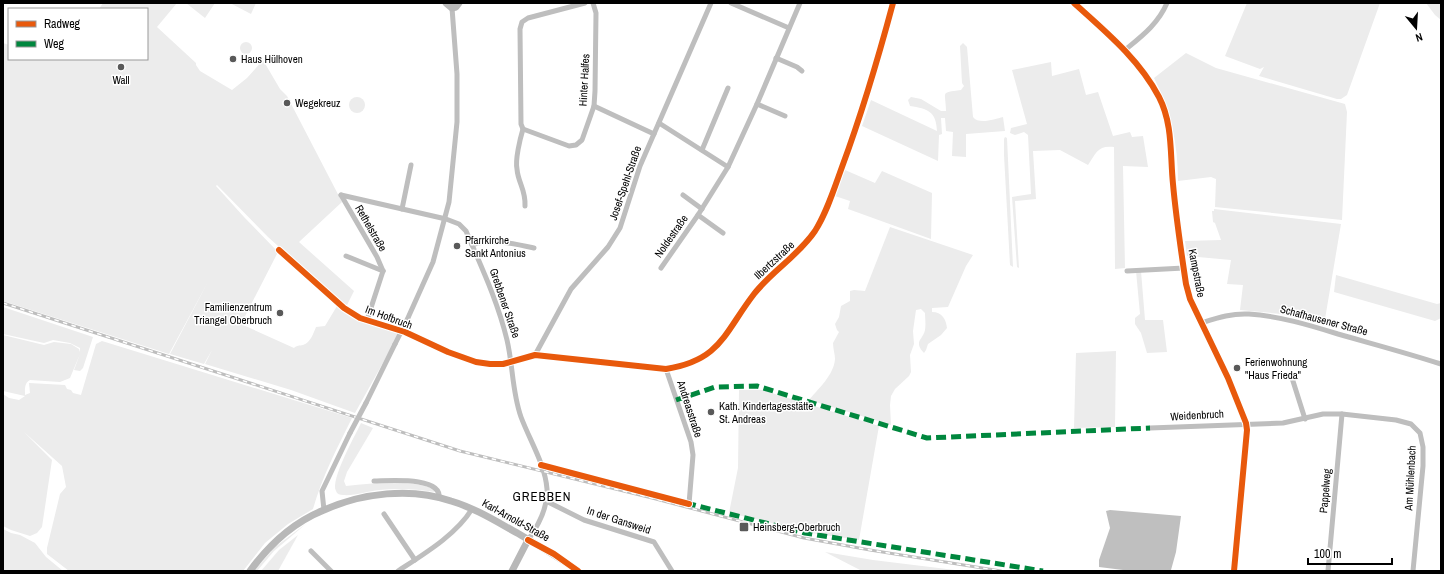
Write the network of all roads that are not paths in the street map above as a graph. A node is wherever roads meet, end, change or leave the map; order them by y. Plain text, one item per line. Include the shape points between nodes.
1 (459, 3) edge
2 (585, 3) edge
3 (593, 3) edge
4 (711, 3) edge
5 (732, 3) edge
6 (800, 3) edge
7 (893, 3) edge
8 (1074, 3) edge
9 (1166, 3) edge
10 (449, 5) edge
11 (789, 28) junction
12 (1125, 50) junction
13 (776, 58) junction
14 (802, 71) dead end
15 (728, 88) dead end
16 (757, 104) junction
17 (594, 106) junction
18 (785, 116) dead end
19 (659, 123) junction
20 (523, 129) junction
21 (654, 134) junction
22 (702, 150) junction
23 (411, 165) dead end
24 (728, 167) junction
25 (341, 195) joint
26 (683, 195) dead end
27 (526, 206) dead end
28 (402, 209) junction
29 (702, 209) junction
30 (698, 215) junction
31 (446, 219) junction
32 (723, 233) dead end
33 (472, 245) junction
34 (534, 248) dead end
35 (278, 250) dead end
36 (346, 256) dead end
37 (661, 268) dead end
38 (1184, 268) junction
39 (1127, 270) dead end
40 (383, 271) junction
41 (367, 320) junction
42 (1201, 323) junction
43 (535, 355) junction
44 (511, 361) junction
45 (1441, 364) edge
46 (666, 369) junction
47 (1292, 378) dead end
48 (1342, 414) junction
49 (1305, 419) junction
50 (1246, 423) junction
51 (1150, 428) dead end
52 (374, 482) dead end
53 (439, 498) junction
54 (546, 501) junction
55 (689, 504) dead end
56 (472, 508) junction
57 (324, 510) junction
58 (384, 514) dead end
59 (528, 540) junction
60 (311, 551) dead end
61 (415, 560) junction
62 (250, 571) edge
63 (330, 571) edge
64 (398, 571) edge
65 (512, 571) edge
66 (578, 571) edge
67 (672, 571) edge
68 (1234, 571) edge
69 (1328, 571) edge
70 (1413, 571) edge

1 - 10 main road via 456,7
2 - 20 street via 528,18 522,22 520,35
3 - 17 street, Hinter Halfes via 596,13
4 - 19 street, Josef-Spehl-Straße
5 - 11 street
6 - 11 street, Noldestraße
7 - 46 street, Ilbertzstraße via 859,119 816,230 797,253 765,281 714,350 694,362
8 - 12 street, Kampstraße
9 - 12 street via 1151,28
10 - 31 street via 457,74 457,122
11 - 13 street, Noldestraße
12 - 38 street, Kampstraße via 1159,98 1166,118
13 - 14 street
13 - 16 street, Noldestraße
15 - 22 street
16 - 18 street
16 - 24 street, Noldestraße
17 - 20 street, Hinter Halfes via 582,140 576,145 569,146
17 - 21 street
19 - 21 street, Josef-Spehl-Straße
19 - 22 street
20 - 27 street via 517,169 526,196
21 - 43 street, Josef-Spehl-Straße via 640,166 620,228 608,247 571,288
22 - 24 street
23 - 28 street
24 - 29 street, Noldestraße
25 - 28 street, Grebbener Straße
25 - 40 street, Rethelstraße
26 - 29 street, Noldestraße
28 - 31 street, Grebbener Straße
29 - 30 street, Noldestraße
30 - 32 street, Noldestraße
30 - 37 street, Noldestraße
31 - 33 street, Grebbener Straße via 459,224 466,231
31 - 57 street, bridge via 434,262 322,491
33 - 34 street via 480,242 506,242
33 - 44 street, Grebbener Straße via 501,318
35 - 41 street, Im Hofbruch via 344,308
36 - 40 street
38 - 39 street
38 - 42 street, Kampstraße via 1190,299
40 - 41 street
41 - 44 street, Im Hofbruch via 405,332 476,362 503,364
42 - 45 street, Schafhausener Straße via 1234,314 1272,317
42 - 50 street, Kampstraße
43 - 44 street
43 - 46 street, Ilbertzstraße
44 - 54 street, Grebbener Straße via 521,417 546,481
46 - 55 street, Andreasstraße via 691,442
47 - 49 street
48 - 49 street, Am Mühlenbach via 1323,414
48 - 69 street, Pappelweg
48 - 70 street, Am Mühlenbach via 1396,420 1411,424 1420,433 1423,447
49 - 50 street, Am Mühlenbach via 1283,423
50 - 51 street, Weidenbruch
50 - 68 street, Kampstraße via 1247,436
52 - 53 street via 425,483 438,489
53 - 56 main road, Karl-Arnold-Straße
53 - 57 main road, Karl-Arnold-Straße via 394,493 354,500
54 - 59 street, Grebbener Straße via 543,513
54 - 67 street, In der Gansweid via 584,520 654,542
56 - 59 main road, Karl-Arnold-Straße
56 - 61 street via 466,520
57 - 62 main road, Karl-Arnold-Straße via 282,535
58 - 61 street
59 - 65 main road, Grebbener Straße
59 - 66 main road, Karl-Arnold-Straße
60 - 63 street
61 - 64 street

